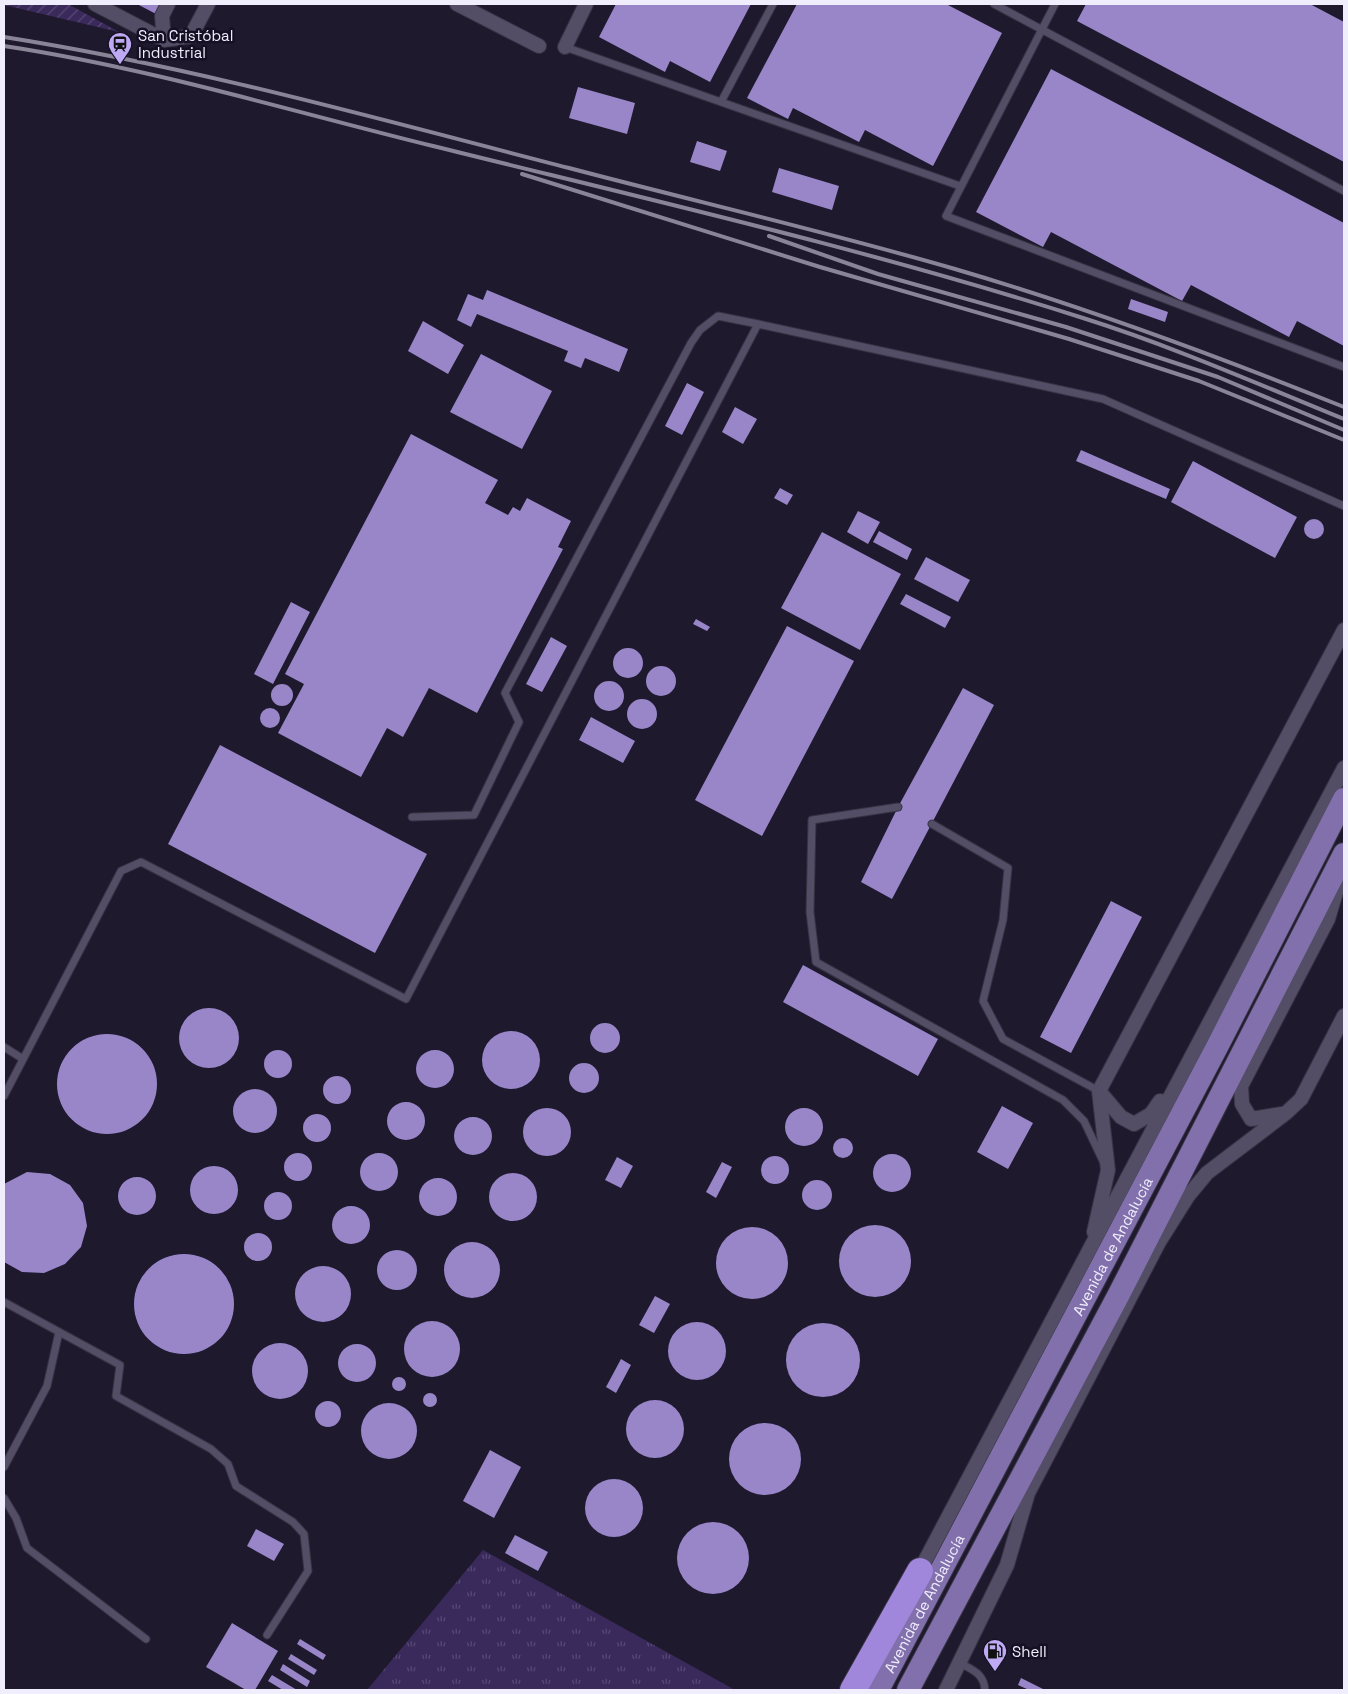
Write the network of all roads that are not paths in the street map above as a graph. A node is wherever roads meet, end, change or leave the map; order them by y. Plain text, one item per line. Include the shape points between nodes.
1 (95, 4) edge
2 (168, 4) edge
3 (208, 4) edge
4 (457, 4) edge
5 (586, 4) edge
6 (773, 4) edge
7 (994, 4) edge
8 (1055, 4) edge
9 (1042, 30) junction
10 (164, 40) junction
11 (538, 46) dead end
12 (565, 47) joint
13 (721, 102) junction
14 (960, 186) junction
15 (1344, 191) edge
16 (758, 324) junction
17 (1344, 367) edge
18 (1344, 506) edge
19 (1344, 630) edge
20 (1344, 768) edge
21 (1344, 799) edge
22 (898, 807) dead end
23 (412, 817) dead end
24 (932, 824) dead end
25 (1344, 854) edge
26 (1344, 864) edge
27 (1344, 1016) edge
28 (1202, 1035) junction
29 (4, 1047) edge
30 (23, 1059) junction
31 (1099, 1091) junction
32 (4, 1096) edge
33 (1286, 1113) junction
34 (1108, 1170) junction
35 (1159, 1242) junction
36 (1091, 1250) junction
37 (1118, 1296) junction
38 (4, 1302) edge
39 (60, 1332) junction
40 (1050, 1423) junction
41 (4, 1467) edge
42 (1028, 1493) junction
43 (4, 1498) edge
44 (920, 1571) junction
45 (267, 1635) dead end
46 (146, 1639) dead end
47 (960, 1662) junction
48 (853, 1690) edge
49 (858, 1690) edge
50 (878, 1690) edge
51 (908, 1690) edge
52 (946, 1690) edge
53 (985, 1690) edge

1 - 10 street
2 - 10 street via 162,16
3 - 10 street via 191,36
4 - 11 street
5 - 12 street
6 - 13 lane
7 - 9 lane
8 - 9 lane
9 - 14 lane
9 - 15 lane
12 - 13 lane
13 - 14 lane
14 - 17 lane via 946,216
16 - 18 lane via 1102,399
16 - 23 lane via 718,316 700,330 691,343 505,693 519,722 474,815
16 - 30 lane via 406,999 142,862 121,871
19 - 31 street
20 - 28 street
21 - 50 main road, Avenida de Andalucía
22 - 34 lane via 812,820 810,912 816,962 1063,1100 1084,1121
24 - 31 lane via 1008,868 1003,920 983,1001 1003,1039
25 - 37 main road, Avenida de Andalucía
26 - 33 street via 1328,919 1241,1086 1242,1104 1251,1119
27 - 33 street via 1301,1099
28 - 31 street via 1152,1114 1134,1124 1122,1117
28 - 36 street, Avenida de Andalucía
29 - 30 lane
30 - 32 lane
31 - 34 street
33 - 35 street via 1207,1173
34 - 36 street
35 - 37 street
35 - 42 street
36 - 44 street, Avenida de Andalucía
37 - 40 main road, Avenida de Andalucía
38 - 39 lane
39 - 41 lane via 47,1386
39 - 45 lane via 120,1365 116,1396 211,1449 228,1464 236,1486 293,1522 304,1534 308,1571
40 - 42 street
40 - 51 main road, Avenida de Andalucía
42 - 47 street via 1007,1565
43 - 46 lane via 16,1518 26,1548
44 - 48 highway
44 - 49 street, Avenida de Andalucía
47 - 52 street
47 - 53 lane via 978,1673

